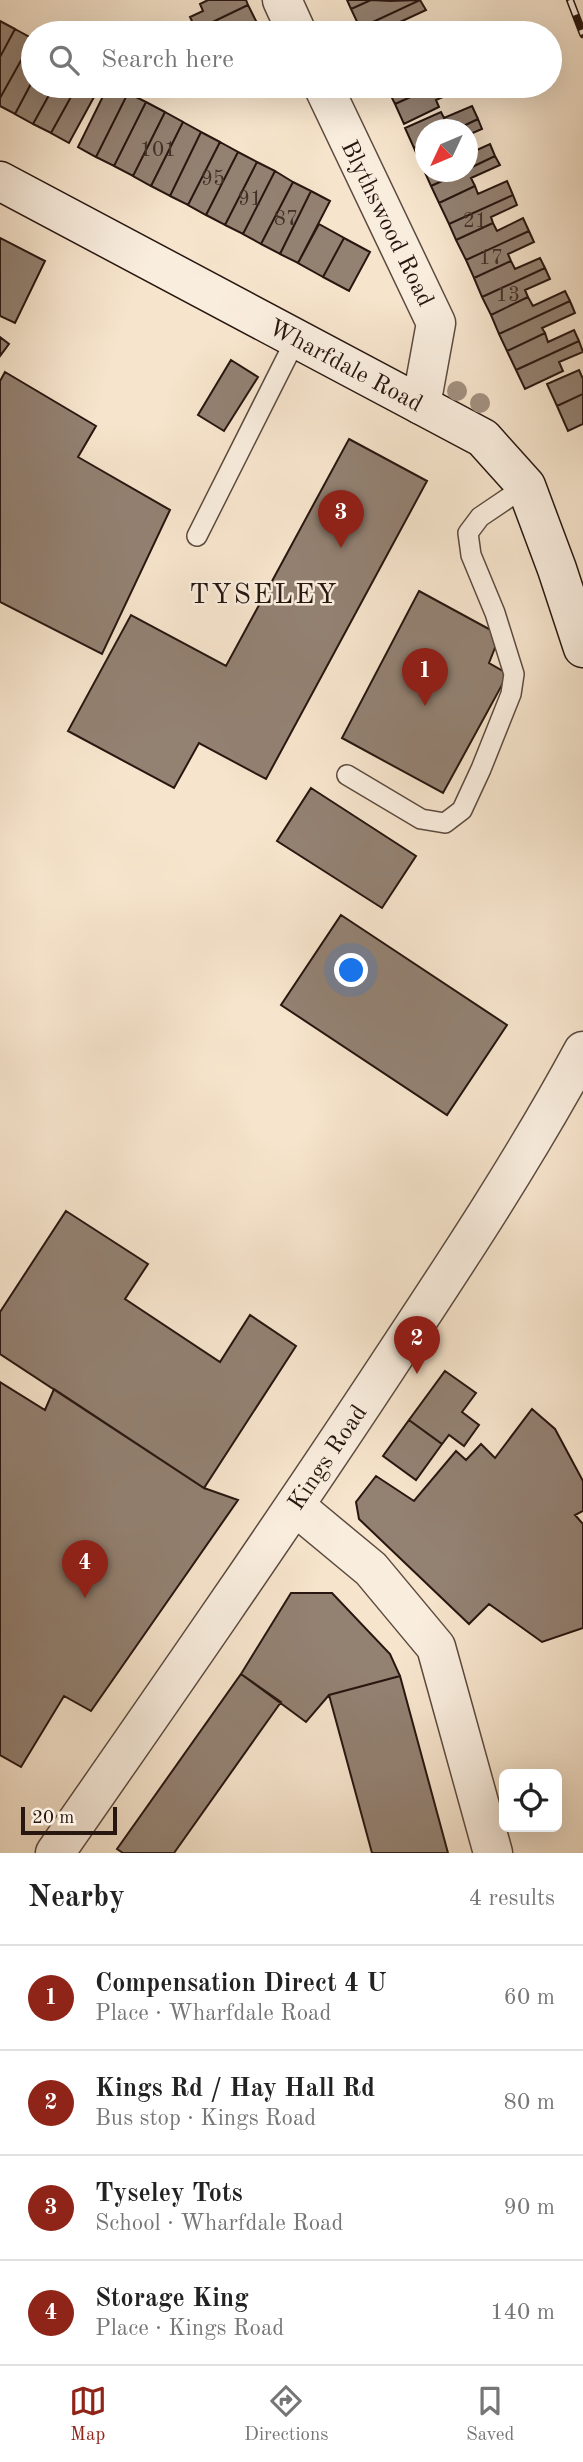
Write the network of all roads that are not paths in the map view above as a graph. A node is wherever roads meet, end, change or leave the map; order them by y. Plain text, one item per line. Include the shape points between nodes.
1 (282, 0) edge
2 (292, 21) edge
3 (329, 98) edge
4 (0, 181) edge
5 (296, 339) junction
6 (421, 405) junction
7 (526, 486) junction
8 (197, 536) dead end
9 (583, 649) edge
10 (347, 775) dead end
11 (583, 1051) edge
12 (295, 1506) junction
13 (55, 1853) edge
14 (494, 1853) edge

1 - 2 street
3 - 6 street, Blythswood Road via 436,323
4 - 5 street, Wharfdale Road
5 - 6 street, Wharfdale Road
5 - 8 lane
6 - 7 street, Wharfdale Road via 483,438
7 - 9 street, Wharfdale Road
7 - 10 lane via 480,517 468,533 471,555 514,674 506,706 462,810 445,823 421,819
11 - 12 street, Kings Road via 427,1307
12 - 13 street, Kings Road
12 - 14 street via 371,1569 436,1647

